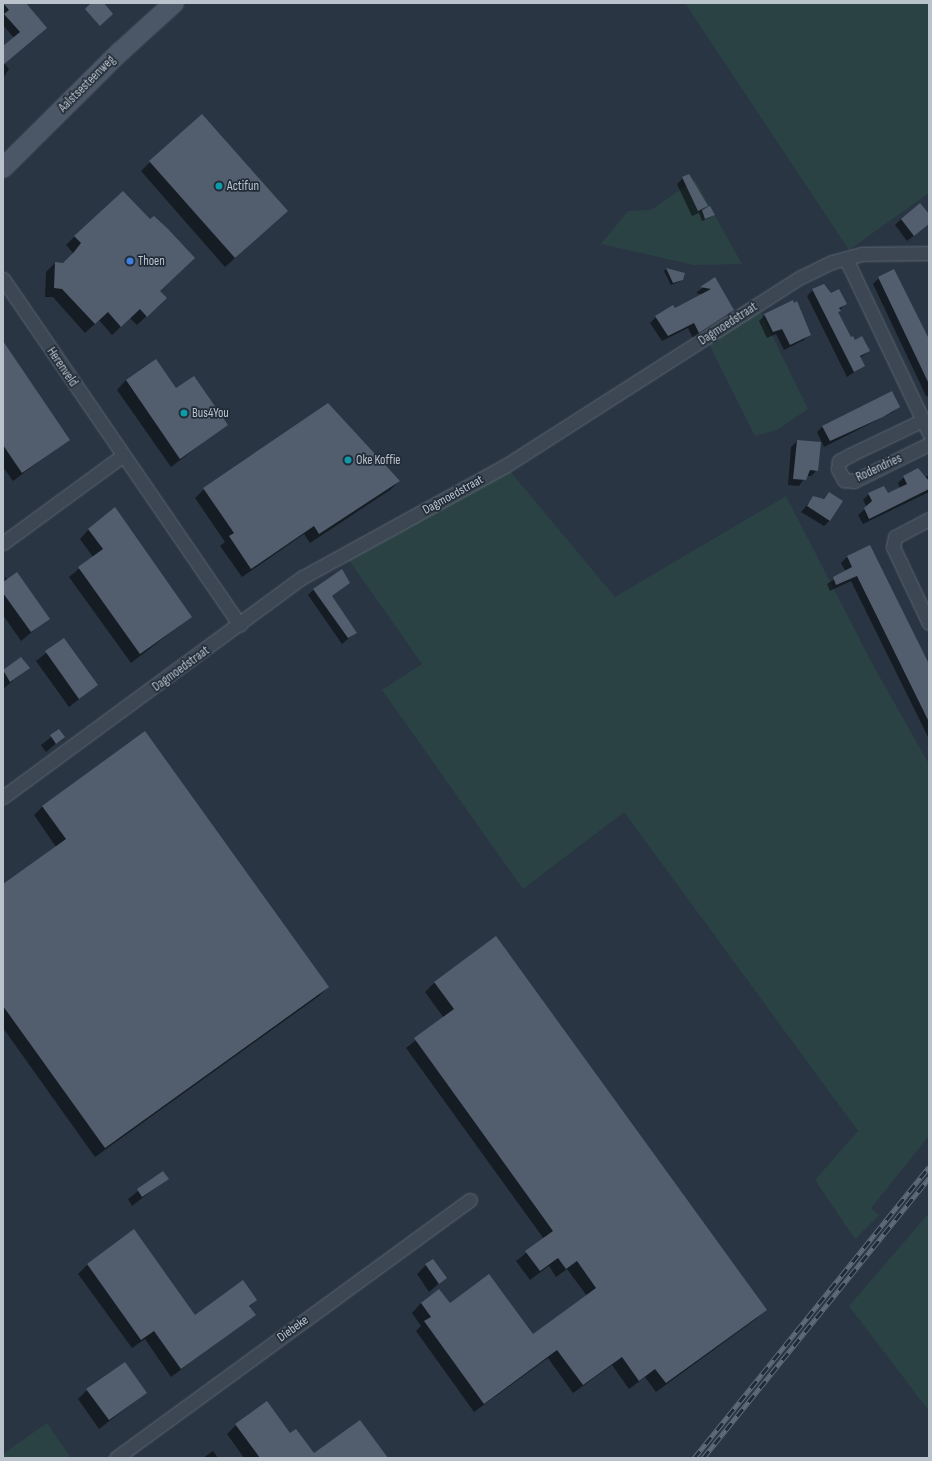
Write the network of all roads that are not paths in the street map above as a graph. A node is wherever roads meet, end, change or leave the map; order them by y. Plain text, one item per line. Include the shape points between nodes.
1 (174, 3) edge
2 (3, 168) edge
3 (929, 253) edge
4 (846, 259) junction
5 (3, 279) edge
6 (923, 420) junction
7 (929, 433) edge
8 (929, 444) edge
9 (122, 456) junction
10 (929, 519) edge
11 (3, 543) edge
12 (929, 623) edge
13 (240, 625) junction
14 (3, 797) edge
15 (470, 1200) dead end
16 (116, 1458) edge

1 - 2 main road, Aalstsesteenweg via 120,52
3 - 4 street, Dagmoedstraat via 861,254
4 - 6 street
4 - 13 street, Dagmoedstraat via 832,262 801,277 505,466 389,531 337,556 303,577
5 - 9 street, Herenveld
6 - 7 street
6 - 8 street, Rodendries via 839,461 838,470 844,480 854,481
9 - 11 street
9 - 13 street, Herenveld
10 - 12 street via 895,537 893,547
13 - 14 street, Dagmoedstraat
15 - 16 street, Diebeke

